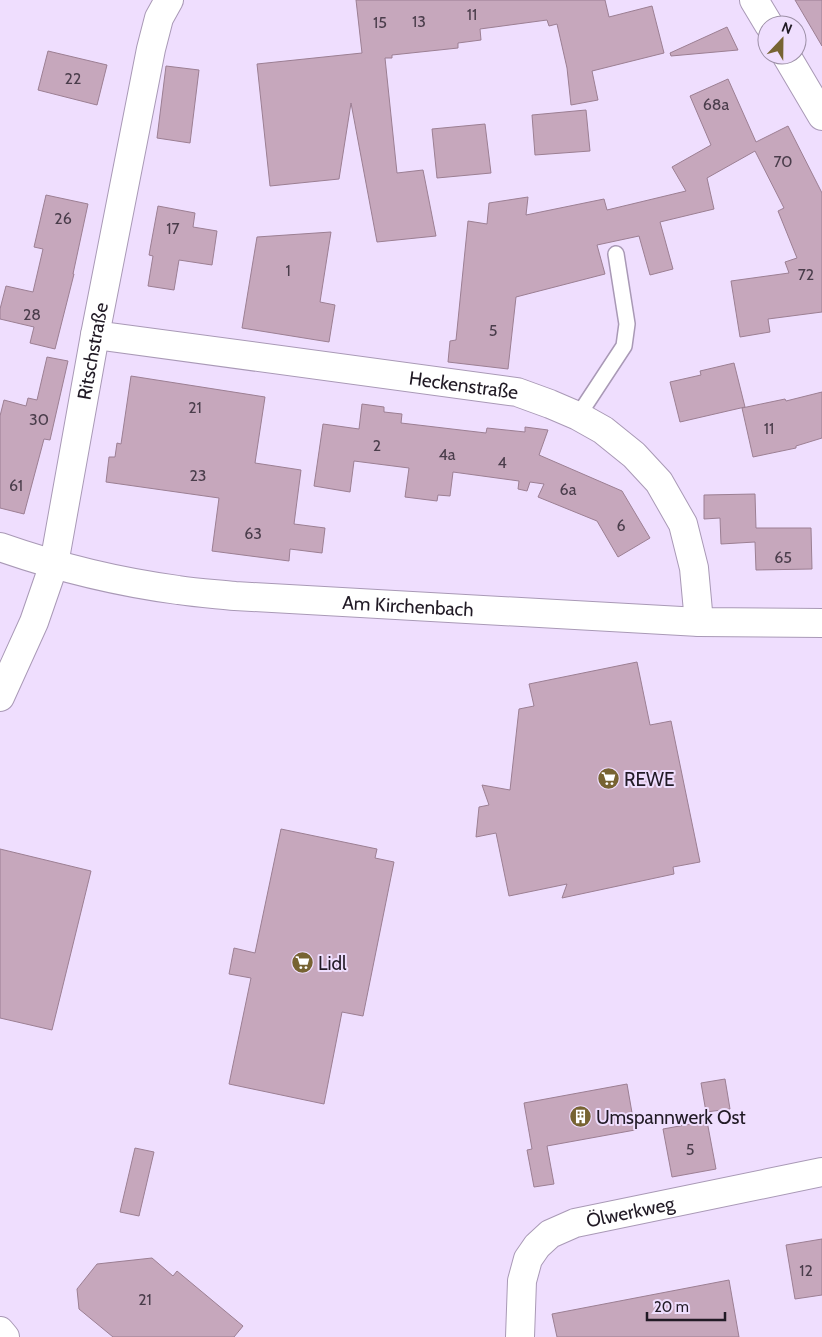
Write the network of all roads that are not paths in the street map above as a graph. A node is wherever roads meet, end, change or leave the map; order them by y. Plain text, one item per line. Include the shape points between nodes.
1 (169, 0) edge
2 (754, 0) edge
3 (763, 15) edge
4 (792, 65) edge
5 (822, 116) edge
6 (616, 254) dead end
7 (95, 335) junction
8 (578, 416) junction
9 (0, 547) edge
10 (54, 564) junction
11 (699, 622) junction
12 (822, 623) edge
13 (0, 697) edge
14 (822, 1172) edge
15 (0, 1331) edge
16 (5, 1337) edge
17 (520, 1337) edge

1 - 7 street, Ritschstraße via 159,18 151,49
2 - 3 street
4 - 5 street
6 - 8 lane via 627,324 624,346
7 - 8 street, Heckenstraße via 517,392
7 - 10 street, Ritschstraße
8 - 11 street, Heckenstraße via 603,430 634,455 659,482 683,524 694,568
9 - 10 street, Am Kirchenbach
10 - 11 street, Am Kirchenbach via 128,582 235,596
10 - 13 street, Ritschstraße via 34,622
11 - 12 street, Am Kirchenbach
14 - 17 street, Ölwerkweg via 575,1223 550,1234 528,1259 522,1281
15 - 16 street

